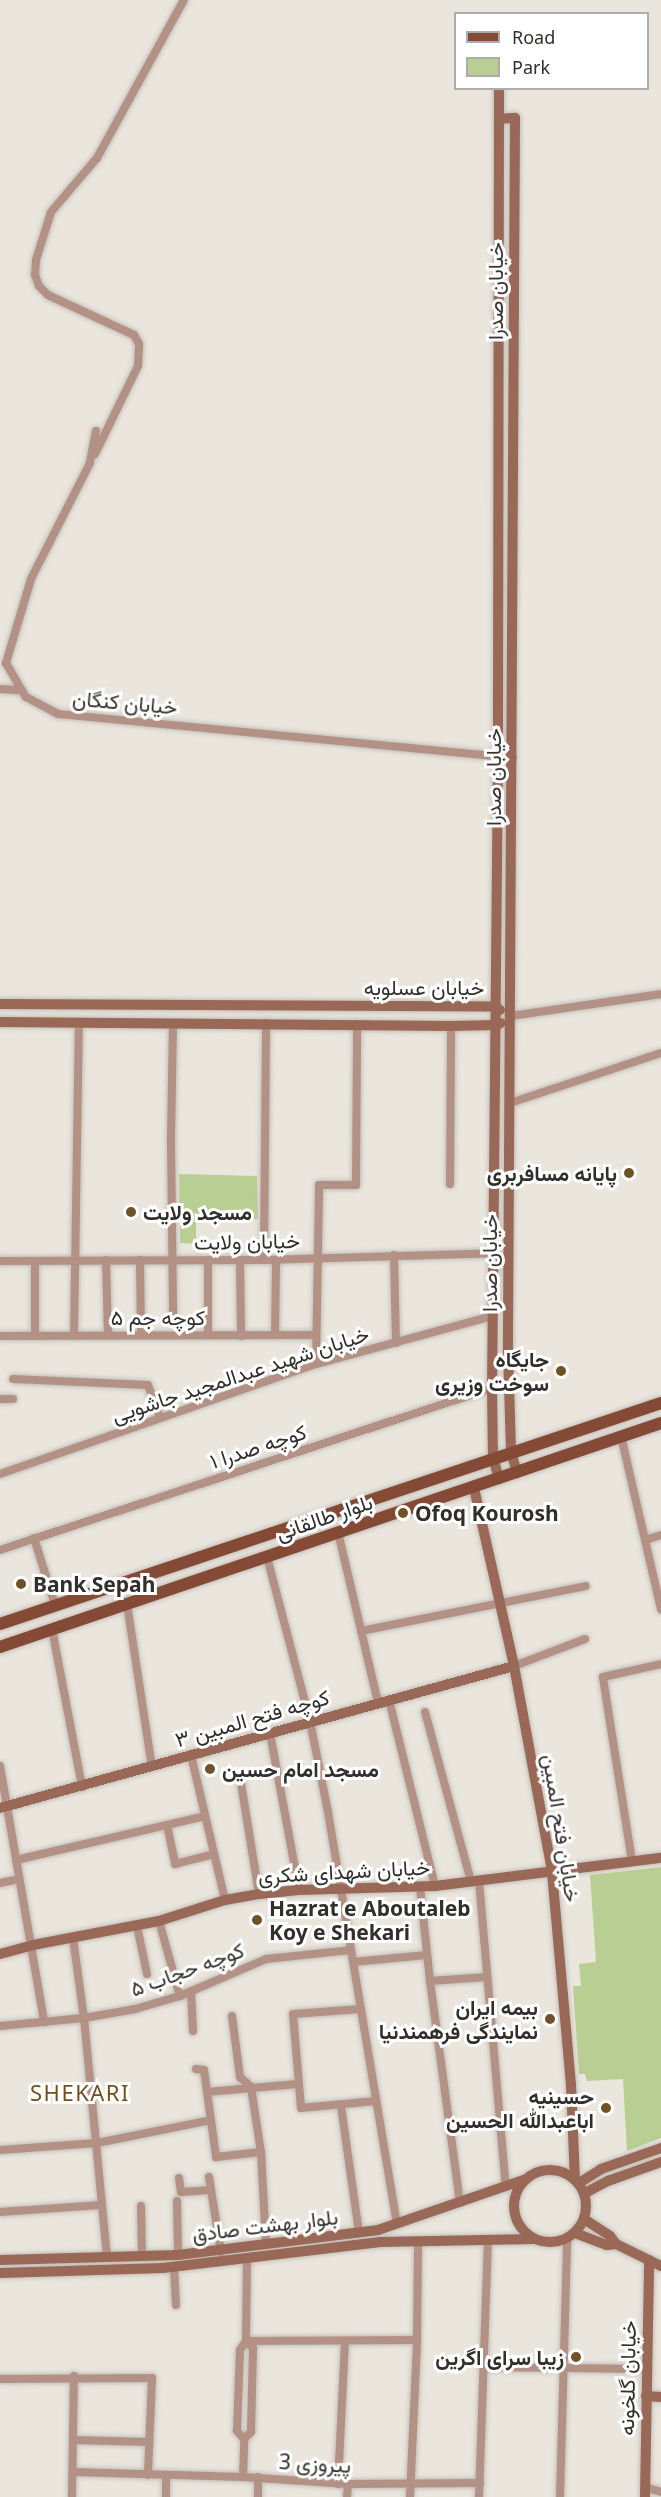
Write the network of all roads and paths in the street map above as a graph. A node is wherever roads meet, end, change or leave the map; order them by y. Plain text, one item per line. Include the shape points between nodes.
1 (184, 0) edge
2 (499, 90) edge
3 (500, 119) junction
4 (499, 249) junction
5 (515, 249) junction
6 (499, 402) junction
7 (514, 402) junction
8 (96, 431) dead end
9 (90, 463) junction
10 (499, 534) junction
11 (514, 534) junction
12 (0, 689) edge
13 (22, 690) junction
14 (498, 756) junction
15 (513, 758) junction
16 (661, 994) edge
17 (0, 1004) edge
18 (496, 1007) junction
19 (511, 1017) junction
20 (0, 1022) edge
21 (79, 1023) junction
22 (173, 1023) junction
23 (266, 1023) junction
24 (357, 1024) junction
25 (496, 1025) junction
26 (451, 1026) junction
27 (661, 1053) edge
28 (510, 1103) junction
29 (450, 1184) dead end
30 (495, 1203) junction
31 (509, 1203) junction
32 (494, 1253) junction
33 (394, 1255) junction
34 (317, 1257) junction
35 (74, 1260) junction
36 (106, 1260) junction
37 (140, 1260) junction
38 (172, 1260) junction
39 (208, 1260) junction
40 (240, 1260) junction
41 (264, 1260) junction
42 (276, 1260) junction
43 (0, 1261) edge
44 (35, 1261) junction
45 (493, 1316) junction
46 (173, 1319) dead end
47 (75, 1335) junction
48 (108, 1335) junction
49 (141, 1335) junction
50 (208, 1335) junction
51 (274, 1335) junction
52 (316, 1335) junction
53 (0, 1336) edge
54 (34, 1336) junction
55 (241, 1336) junction
56 (396, 1343) junction
57 (508, 1350) junction
58 (493, 1351) junction
59 (316, 1364) junction
60 (13, 1379) dead end
61 (492, 1388) junction
62 (0, 1399) edge
63 (13, 1399) dead end
64 (661, 1403) edge
65 (160, 1418) junction
66 (661, 1423) edge
67 (621, 1436) junction
68 (511, 1452) junction
69 (493, 1458) junction
70 (517, 1473) junction
71 (0, 1474) edge
72 (499, 1479) junction
73 (474, 1488) junction
74 (338, 1532) junction
75 (661, 1535) edge
76 (262, 1536) junction
77 (34, 1538) junction
78 (645, 1540) junction
79 (0, 1550) edge
80 (267, 1557) junction
81 (586, 1586) dead end
82 (501, 1602) junction
83 (127, 1604) junction
84 (55, 1605) junction
85 (661, 1609) edge
86 (0, 1624) edge
87 (52, 1629) junction
88 (361, 1631) junction
89 (585, 1639) dead end
90 (0, 1647) edge
91 (661, 1664) edge
92 (514, 1666) junction
93 (390, 1700) junction
94 (378, 1702) junction
95 (425, 1712) dead end
96 (310, 1721) junction
97 (270, 1732) junction
98 (191, 1755) junction
99 (0, 1766) edge
100 (152, 1767) junction
101 (241, 1783) dead end
102 (82, 1786) junction
103 (4, 1808) edge
104 (205, 1816) junction
105 (166, 1824) junction
106 (214, 1854) junction
107 (661, 1858) edge
108 (16, 1860) junction
109 (632, 1861) junction
110 (552, 1872) junction
111 (20, 1879) junction
112 (475, 1881) junction
113 (0, 1883) edge
114 (435, 1886) junction
115 (420, 1887) junction
116 (299, 1890) junction
117 (341, 1890) junction
118 (259, 1894) junction
119 (225, 1900) junction
120 (159, 1921) junction
121 (137, 1926) junction
122 (73, 1938) junction
123 (33, 1945) junction
124 (351, 1950) junction
125 (0, 1954) edge
126 (427, 1955) junction
127 (353, 1962) junction
128 (147, 1974) dead end
129 (487, 1977) junction
130 (430, 1981) junction
131 (191, 1991) junction
132 (180, 1996) junction
133 (361, 2009) junction
134 (232, 2016) dead end
135 (84, 2018) junction
136 (44, 2022) junction
137 (0, 2026) edge
138 (193, 2031) dead end
139 (195, 2069) dead end
140 (298, 2084) junction
141 (251, 2087) junction
142 (207, 2092) junction
143 (376, 2101) junction
144 (341, 2106) junction
145 (212, 2120) junction
146 (97, 2143) junction
147 (661, 2148) edge
148 (0, 2150) edge
149 (261, 2152) junction
150 (661, 2162) edge
151 (209, 2177) dead end
152 (180, 2178) dead end
153 (526, 2179) junction
154 (577, 2181) junction
155 (506, 2187) junction
156 (210, 2190) junction
157 (585, 2193) junction
158 (177, 2201) dead end
159 (460, 2203) junction
160 (101, 2205) junction
161 (141, 2205) dead end
162 (0, 2212) edge
163 (584, 2219) junction
164 (397, 2224) junction
165 (359, 2232) junction
166 (571, 2236) junction
167 (534, 2239) junction
168 (488, 2241) junction
169 (399, 2242) junction
170 (418, 2242) junction
171 (616, 2244) junction
172 (266, 2245) junction
173 (221, 2252) junction
174 (178, 2255) junction
175 (107, 2257) junction
176 (142, 2257) junction
177 (0, 2260) edge
178 (247, 2260) junction
179 (650, 2260) junction
180 (661, 2266) edge
181 (174, 2267) junction
182 (0, 2273) edge
183 (176, 2305) dead end
184 (246, 2340) junction
185 (417, 2340) junction
186 (345, 2341) junction
187 (484, 2367) junction
188 (566, 2368) junction
189 (647, 2369) junction
190 (74, 2376) junction
191 (0, 2379) edge
192 (646, 2396) junction
193 (661, 2397) edge
194 (244, 2439) junction
195 (73, 2440) junction
196 (150, 2442) junction
197 (73, 2472) junction
198 (148, 2475) junction
199 (166, 2475) junction
200 (243, 2477) junction
201 (258, 2478) junction
202 (411, 2483) junction
203 (480, 2483) junction
204 (338, 2484) junction
205 (348, 2484) junction
206 (645, 2492) edge
207 (661, 2492) edge
208 (72, 2497) edge
209 (166, 2497) edge
210 (258, 2497) edge
211 (347, 2497) edge
212 (410, 2497) edge
213 (479, 2497) edge
214 (560, 2497) edge

1 - 9 street via 97,158 51,212 36,260 35,275 48,296 134,335 139,344 138,366
2 - 3 street, خیابان صدرا
3 - 4 street, خیابان صدرا
3 - 5 street, خیابان صدرا via 515,118
4 - 5 street
4 - 6 street, خیابان صدرا
5 - 7 street, خیابان صدرا
6 - 7 street
6 - 10 street, خیابان صدرا
7 - 11 street, خیابان صدرا
8 - 9 street, خیابان کنگان
9 - 13 street, خیابان کنگان via 31,579 6,663
10 - 11 street
10 - 14 street, خیابان صدرا
11 - 15 street, خیابان صدرا
12 - 13 street
13 - 14 street, خیابان کنگان via 26,698 58,714
14 - 15 street, خیابان کنگان
14 - 18 street, خیابان صدرا
15 - 19 street, خیابان صدرا
16 - 19 street
17 - 18 street, خیابان عسلویه
18 - 19 street, خیابان عسلویه
18 - 25 street, خیابان صدرا
19 - 25 street, خیابان عسلویه
19 - 28 street, خیابان صدرا
20 - 21 street, خیابان عسلویه
21 - 22 street, خیابان عسلویه
21 - 35 street
22 - 23 street, خیابان عسلویه
22 - 38 street
23 - 24 street, خیابان عسلویه
23 - 41 street
24 - 26 street, خیابان عسلویه
24 - 34 street via 356,1185 319,1185
25 - 26 street, خیابان عسلویه
25 - 30 street, خیابان صدرا
26 - 29 street
27 - 28 street
28 - 31 street, خیابان صدرا
30 - 31 street
30 - 32 street, خیابان صدرا
31 - 57 street, خیابان صدرا
32 - 33 street, خیابان ولایت
32 - 45 street, خیابان صدرا
33 - 34 street, خیابان ولایت
33 - 56 street
34 - 42 street, خیابان ولایت
34 - 52 street
35 - 36 street, خیابان ولایت
35 - 44 street, خیابان ولایت
35 - 47 street
36 - 37 street, خیابان ولایت
36 - 48 street
37 - 38 street, خیابان ولایت
37 - 49 street
38 - 39 street, خیابان ولایت
38 - 46 street
39 - 40 street, خیابان ولایت
39 - 50 street
40 - 41 street, خیابان ولایت
40 - 55 street
41 - 42 street, خیابان ولایت
42 - 51 street
43 - 44 street, خیابان ولایت
44 - 54 street
45 - 56 street, خیابان شهید عبدالمجید جاشویی
45 - 58 street, خیابان صدرا
47 - 48 street, کوچه جم ۵
47 - 54 street, کوچه جم ۵
48 - 49 street, کوچه جم ۵
49 - 50 street, کوچه جم ۵
50 - 55 street, کوچه جم ۵
51 - 52 street, کوچه جم ۵
51 - 55 street, کوچه جم ۵
52 - 59 street
53 - 54 street, کوچه جم ۵
56 - 59 street, خیابان شهید عبدالمجید جاشویی
57 - 58 street
57 - 68 street, خیابان صدرا
58 - 61 street, خیابان صدرا
59 - 65 street, خیابان شهید عبدالمجید جاشویی
60 - 65 street via 148,1385
61 - 69 street, خیابان صدرا
61 - 77 street, کوچه صدرا ۱
62 - 63 street
64 - 68 main road, بلوار طالقانی
65 - 71 street, خیابان شهید عبدالمجید جاشویی
66 - 67 main road, بلوار طالقانی
67 - 70 main road, بلوار طالقانی
67 - 78 street
68 - 69 main road, بلوار طالقانی
68 - 70 street, خیابان صدرا
69 - 72 street, خیابان صدرا
69 - 76 main road, بلوار طالقانی
70 - 72 main road, بلوار طالقانی
72 - 73 main road, بلوار طالقانی
73 - 74 main road, بلوار طالقانی
73 - 82 street, خیابان فتح المبین
74 - 80 main road, بلوار طالقانی
74 - 88 street
75 - 78 street
76 - 80 main road
76 - 84 main road, بلوار طالقانی
77 - 79 street, کوچه صدرا ۱
77 - 84 street
78 - 85 street
80 - 83 main road, بلوار طالقانی
80 - 96 street
81 - 82 street
82 - 88 street
82 - 92 street, خیابان فتح المبین
83 - 87 main road, بلوار طالقانی
83 - 100 street
84 - 86 main road, بلوار طالقانی
87 - 90 main road, بلوار طالقانی
87 - 102 street
88 - 94 street
89 - 92 street
91 - 109 street via 603,1677
92 - 93 street, کوچه فتح المبین ۳
92 - 110 street, خیابان فتح المبین
93 - 94 street, کوچه فتح المبین ۳
93 - 114 street
94 - 96 street, کوچه فتح المبین ۳
95 - 112 street
96 - 97 street, کوچه فتح المبین ۳
96 - 117 street
97 - 98 street, کوچه فتح المبین ۳
97 - 116 street
98 - 100 street, کوچه فتح المبین ۳
98 - 104 street
99 - 103 street
100 - 102 street, کوچه فتح المبین ۳
101 - 118 street
102 - 103 street, کوچه فتح المبین ۳
103 - 108 street
104 - 105 street
104 - 106 street
105 - 106 street via 175,1864
105 - 108 street
106 - 119 street
107 - 109 street, خیابان شهدای شکری
108 - 111 street
109 - 110 street, خیابان شهدای شکری
110 - 112 street, خیابان شهدای شکری
110 - 154 street, خیابان فتح المبین
111 - 113 street
111 - 123 street
112 - 114 street, خیابان شهدای شکری
112 - 129 street
114 - 115 street, خیابان شهدای شکری
115 - 117 street, خیابان شهدای شکری
115 - 126 street
116 - 117 street, خیابان شهدای شکری
116 - 118 street, خیابان شهدای شکری
117 - 124 street
118 - 119 street, خیابان شهدای شکری
119 - 120 street, خیابان شهدای شکری
120 - 121 street, خیابان شهدای شکری
120 - 132 street
121 - 122 street, خیابان شهدای شکری
121 - 128 street
122 - 123 street, خیابان شهدای شکری
122 - 135 street
123 - 125 street, خیابان شهدای شکری
123 - 136 street
124 - 127 street
124 - 131 street, کوچه حجاب ۵ via 266,1959
126 - 127 street
126 - 130 street
127 - 133 street
129 - 130 street
129 - 155 street
130 - 159 street
131 - 132 street, کوچه حجاب ۵
131 - 138 street
132 - 135 street, کوچه حجاب ۵
133 - 140 street via 293,2014
133 - 143 street
134 - 141 street via 240,2077
135 - 136 street, کوچه حجاب ۵
135 - 146 street
136 - 137 street, کوچه حجاب ۵
139 - 142 street via 204,2070
140 - 141 street
140 - 144 street via 301,2108
141 - 142 street
141 - 149 street
142 - 145 street
143 - 144 street
143 - 164 street
144 - 165 street
145 - 146 street
145 - 149 street via 216,2157
146 - 148 street
146 - 160 street
147 - 154 street
149 - 172 street
150 - 157 street
151 - 156 street
152 - 156 street via 181,2192
153 - 154 street via 547,2170 559,2170
153 - 155 street, بلوار بهشت صادق
153 - 167 street via 514,2199 514,2211 518,2222
154 - 157 street
155 - 159 street, بلوار بهشت صادق
156 - 173 street
157 - 163 street
158 - 174 street
159 - 164 street, بلوار بهشت صادق
160 - 162 street
160 - 175 street
161 - 176 street
163 - 166 street
163 - 171 street
164 - 165 street, بلوار بهشت صادق
164 - 169 street
165 - 172 street, بلوار بهشت صادق
166 - 167 street via 545,2242
166 - 171 street
166 - 188 street
167 - 168 street, بلوار بهشت صادق
168 - 170 street, بلوار بهشت صادق
168 - 187 street
169 - 170 street, بلوار بهشت صادق
169 - 178 street, بلوار بهشت صادق
170 - 185 street
171 - 179 street
172 - 173 street, بلوار بهشت صادق
173 - 174 street, بلوار بهشت صادق
174 - 176 street, بلوار بهشت صادق
175 - 176 street, بلوار بهشت صادق
175 - 177 street, بلوار بهشت صادق
178 - 181 street, بلوار بهشت صادق
178 - 184 street
179 - 180 street
179 - 189 street, خیابان گلخونه
181 - 182 street, بلوار بهشت صادق
181 - 183 street
184 - 186 street
184 - 194 street via 240,2350 237,2431
184 - 194 street via 253,2348 251,2432
185 - 186 street
185 - 202 street
186 - 204 street
187 - 188 street
187 - 203 street
188 - 189 street
188 - 214 street
189 - 192 street, خیابان گلخونه
190 - 191 street
190 - 195 street
190 - 196 street via 152,2378
192 - 193 street
192 - 206 street, خیابان گلخونه
194 - 200 street
195 - 196 street
195 - 197 street
196 - 198 street
197 - 198 street, پیروزی 3
197 - 208 street
198 - 199 street, پیروزی 3
199 - 200 street, پیروزی 3
199 - 209 street
200 - 201 street, پیروزی 3
201 - 204 street, پیروزی 3
201 - 210 street
202 - 203 street, پیروزی 3
202 - 205 street, پیروزی 3
202 - 212 street
203 - 213 street
204 - 205 street, پیروزی 3
205 - 211 street
206 - 207 street

